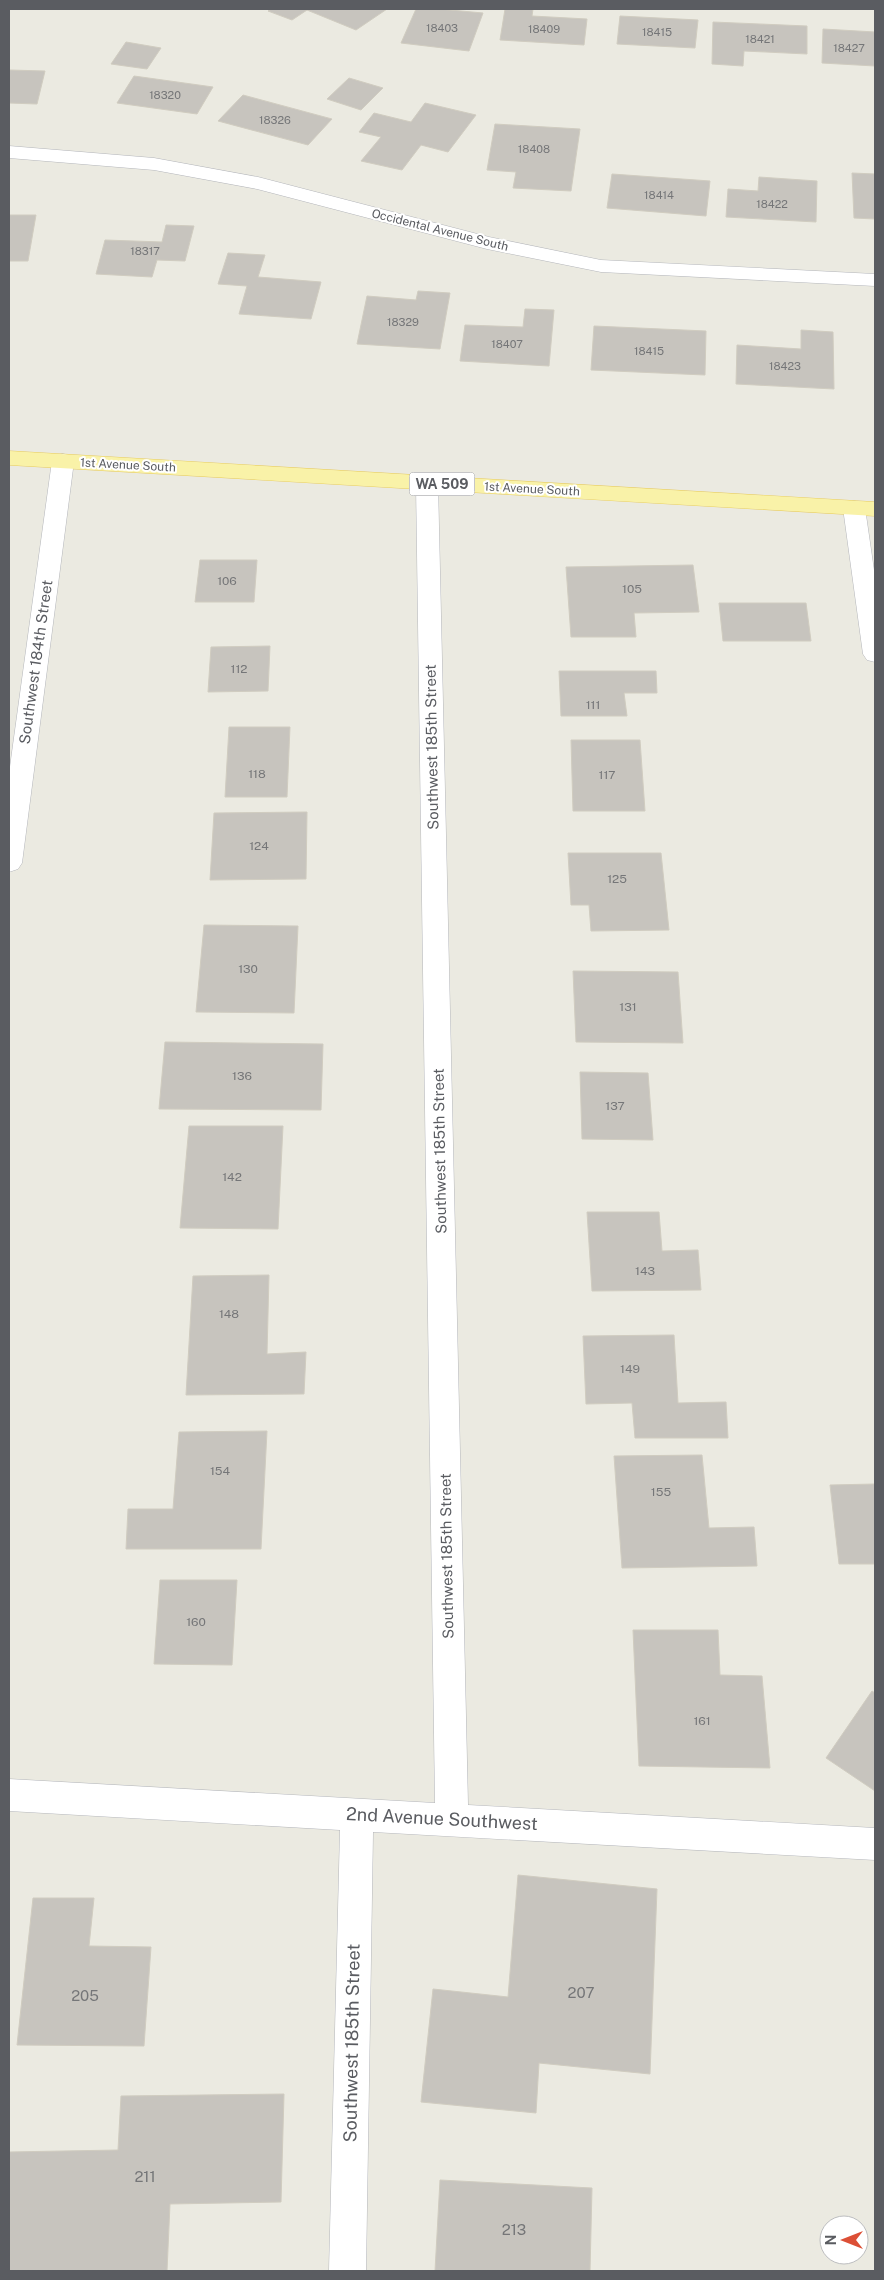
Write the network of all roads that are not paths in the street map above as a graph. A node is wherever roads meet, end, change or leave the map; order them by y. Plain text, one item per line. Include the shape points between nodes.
1 (9, 152) edge
2 (875, 280) edge
3 (9, 458) edge
4 (63, 461) junction
5 (427, 483) junction
6 (864, 508) edge
7 (875, 654) edge
8 (9, 863) edge
9 (9, 1795) edge
10 (357, 1815) junction
11 (452, 1820) junction
12 (875, 1844) edge
13 (348, 2271) edge

1 - 2 street, Occidental Avenue South via 154,164 258,183 487,243 601,266
3 - 4 main road, 1st Avenue South / WA 509
4 - 5 main road, 1st Avenue South / WA 509
4 - 8 street, Southwest 184th Street
5 - 6 main road, 1st Avenue South / WA 509
5 - 11 street, Southwest 185th Street
6 - 7 street
9 - 10 street, 2nd Avenue Southwest
10 - 11 street, 2nd Avenue Southwest
10 - 13 street, Southwest 185th Street
11 - 12 street, 2nd Avenue Southwest

